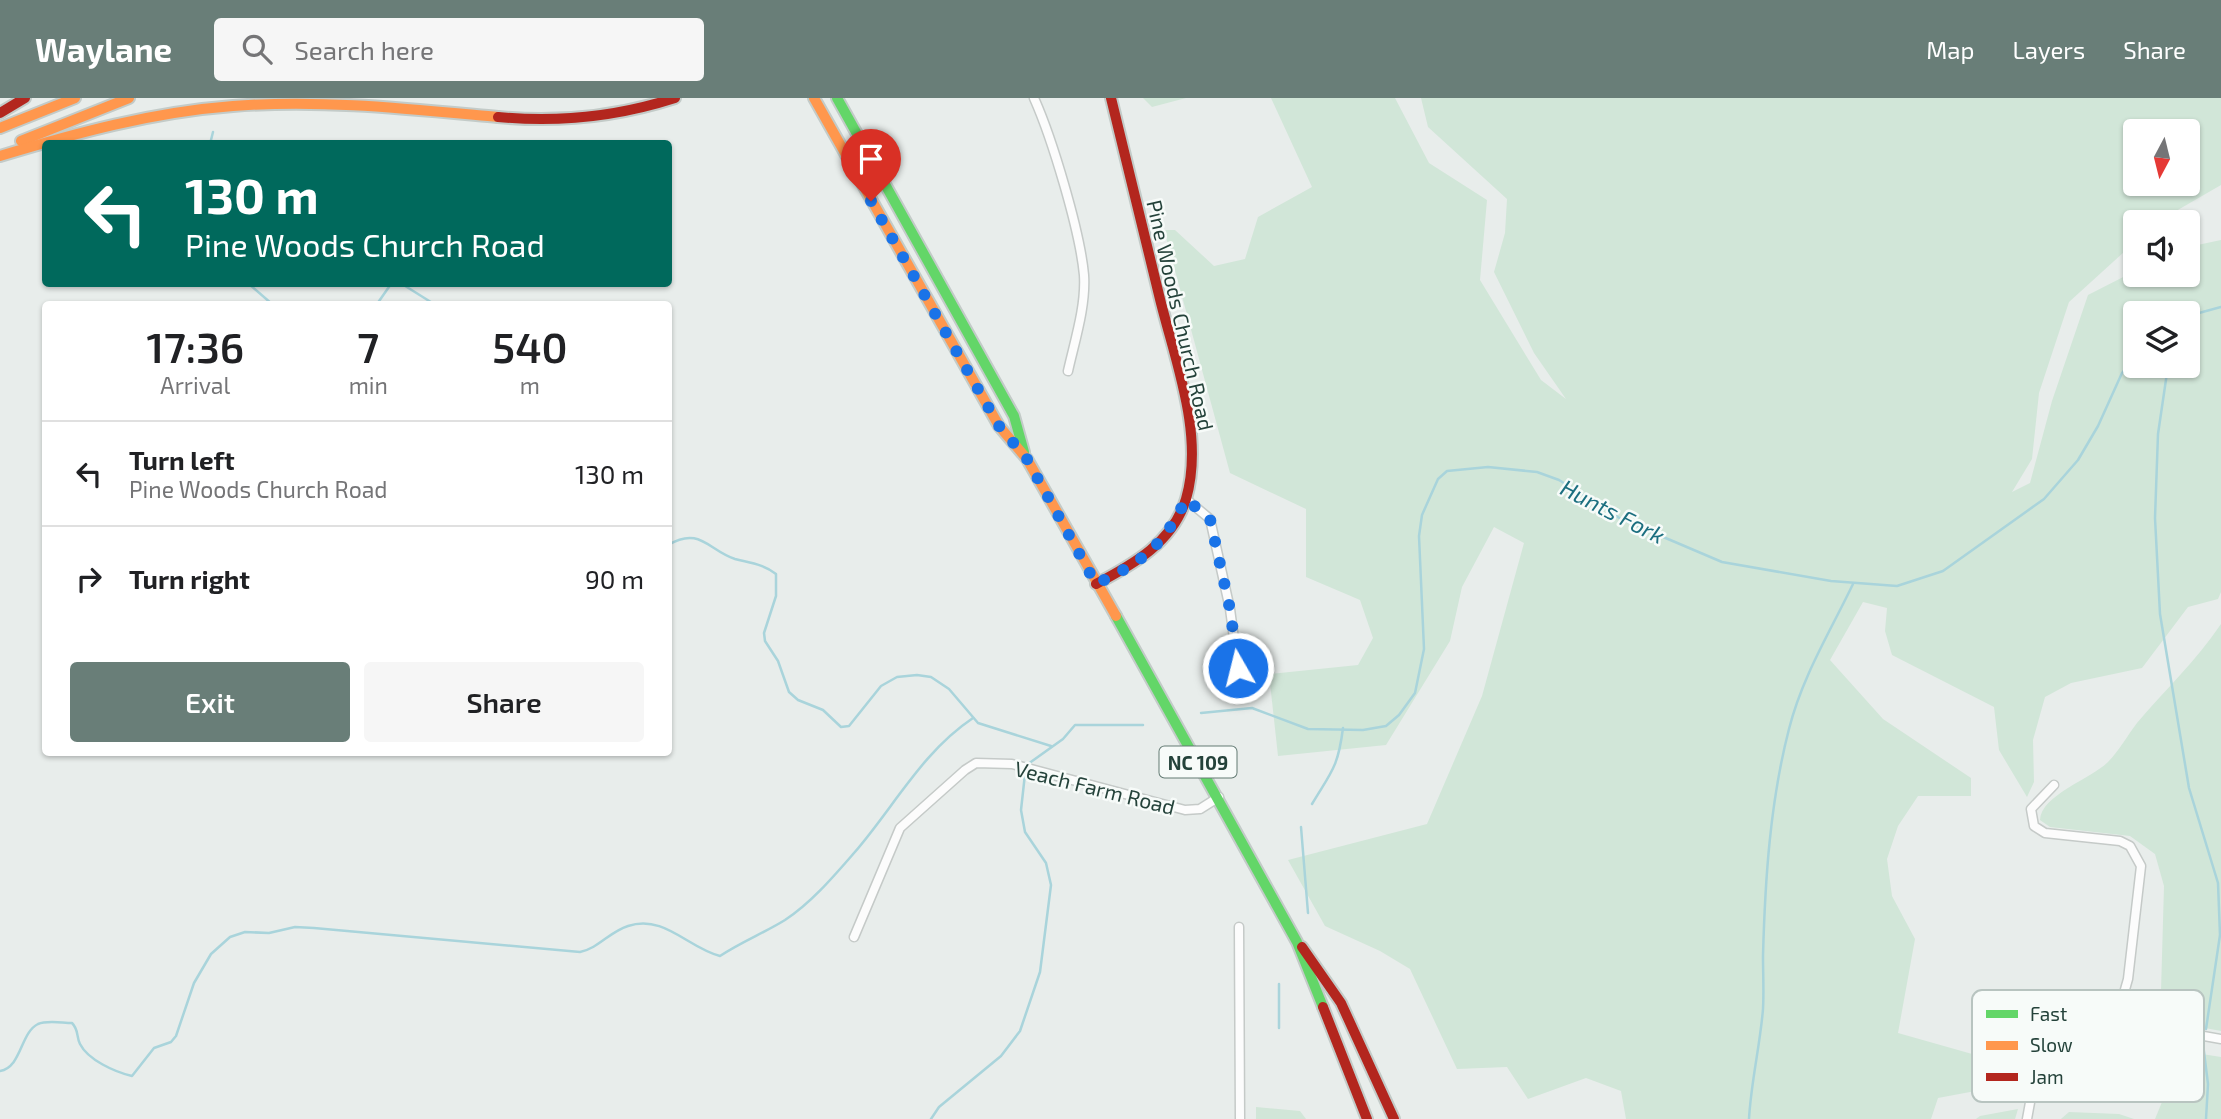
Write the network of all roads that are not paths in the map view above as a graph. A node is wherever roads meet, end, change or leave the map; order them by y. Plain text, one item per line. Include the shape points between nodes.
1 (25, 98) edge
2 (75, 98) edge
3 (129, 98) edge
4 (674, 98) edge
5 (814, 98) edge
6 (837, 98) edge
7 (1034, 98) edge
8 (1111, 98) edge
9 (0, 113) edge
10 (0, 128) edge
11 (54, 140) edge
12 (42, 144) edge
13 (0, 149) edge
14 (0, 156) edge
15 (1069, 371) dead end
16 (1027, 459) junction
17 (1186, 499) junction
18 (1096, 584) junction
19 (1238, 668) dead end
20 (2054, 785) dead end
21 (1219, 797) junction
22 (1239, 927) dead end
23 (854, 937) dead end
24 (1297, 942) junction
25 (2125, 990) edge
26 (1240, 1119) edge
27 (1367, 1119) edge
28 (1394, 1119) edge

1 - 9 main road
2 - 10 main road
3 - 13 main road
4 - 11 main road via 581,119 270,103 191,109
5 - 16 main road, NC 109 via 999,426
6 - 16 main road, NC 109 via 1014,416
7 - 15 street via 1059,173 1084,274
8 - 17 main road, Pine Woods Church Road via 1188,417 1193,461
12 - 14 main road
16 - 18 main road, NC 109
17 - 18 main road, Pine Woods Church Road via 1154,551
17 - 19 street via 1210,519
18 - 21 main road, NC 109
20 - 25 street via 2031,808 2034,826 2045,833 2120,841 2136,854 2141,866
21 - 23 street, Veach Farm Road via 1200,809 1185,810 1012,764 976,763 900,828
21 - 24 main road, NC 109
22 - 26 street
24 - 27 main road, NC 109
24 - 28 main road, NC 109 via 1310,954 1341,1003

